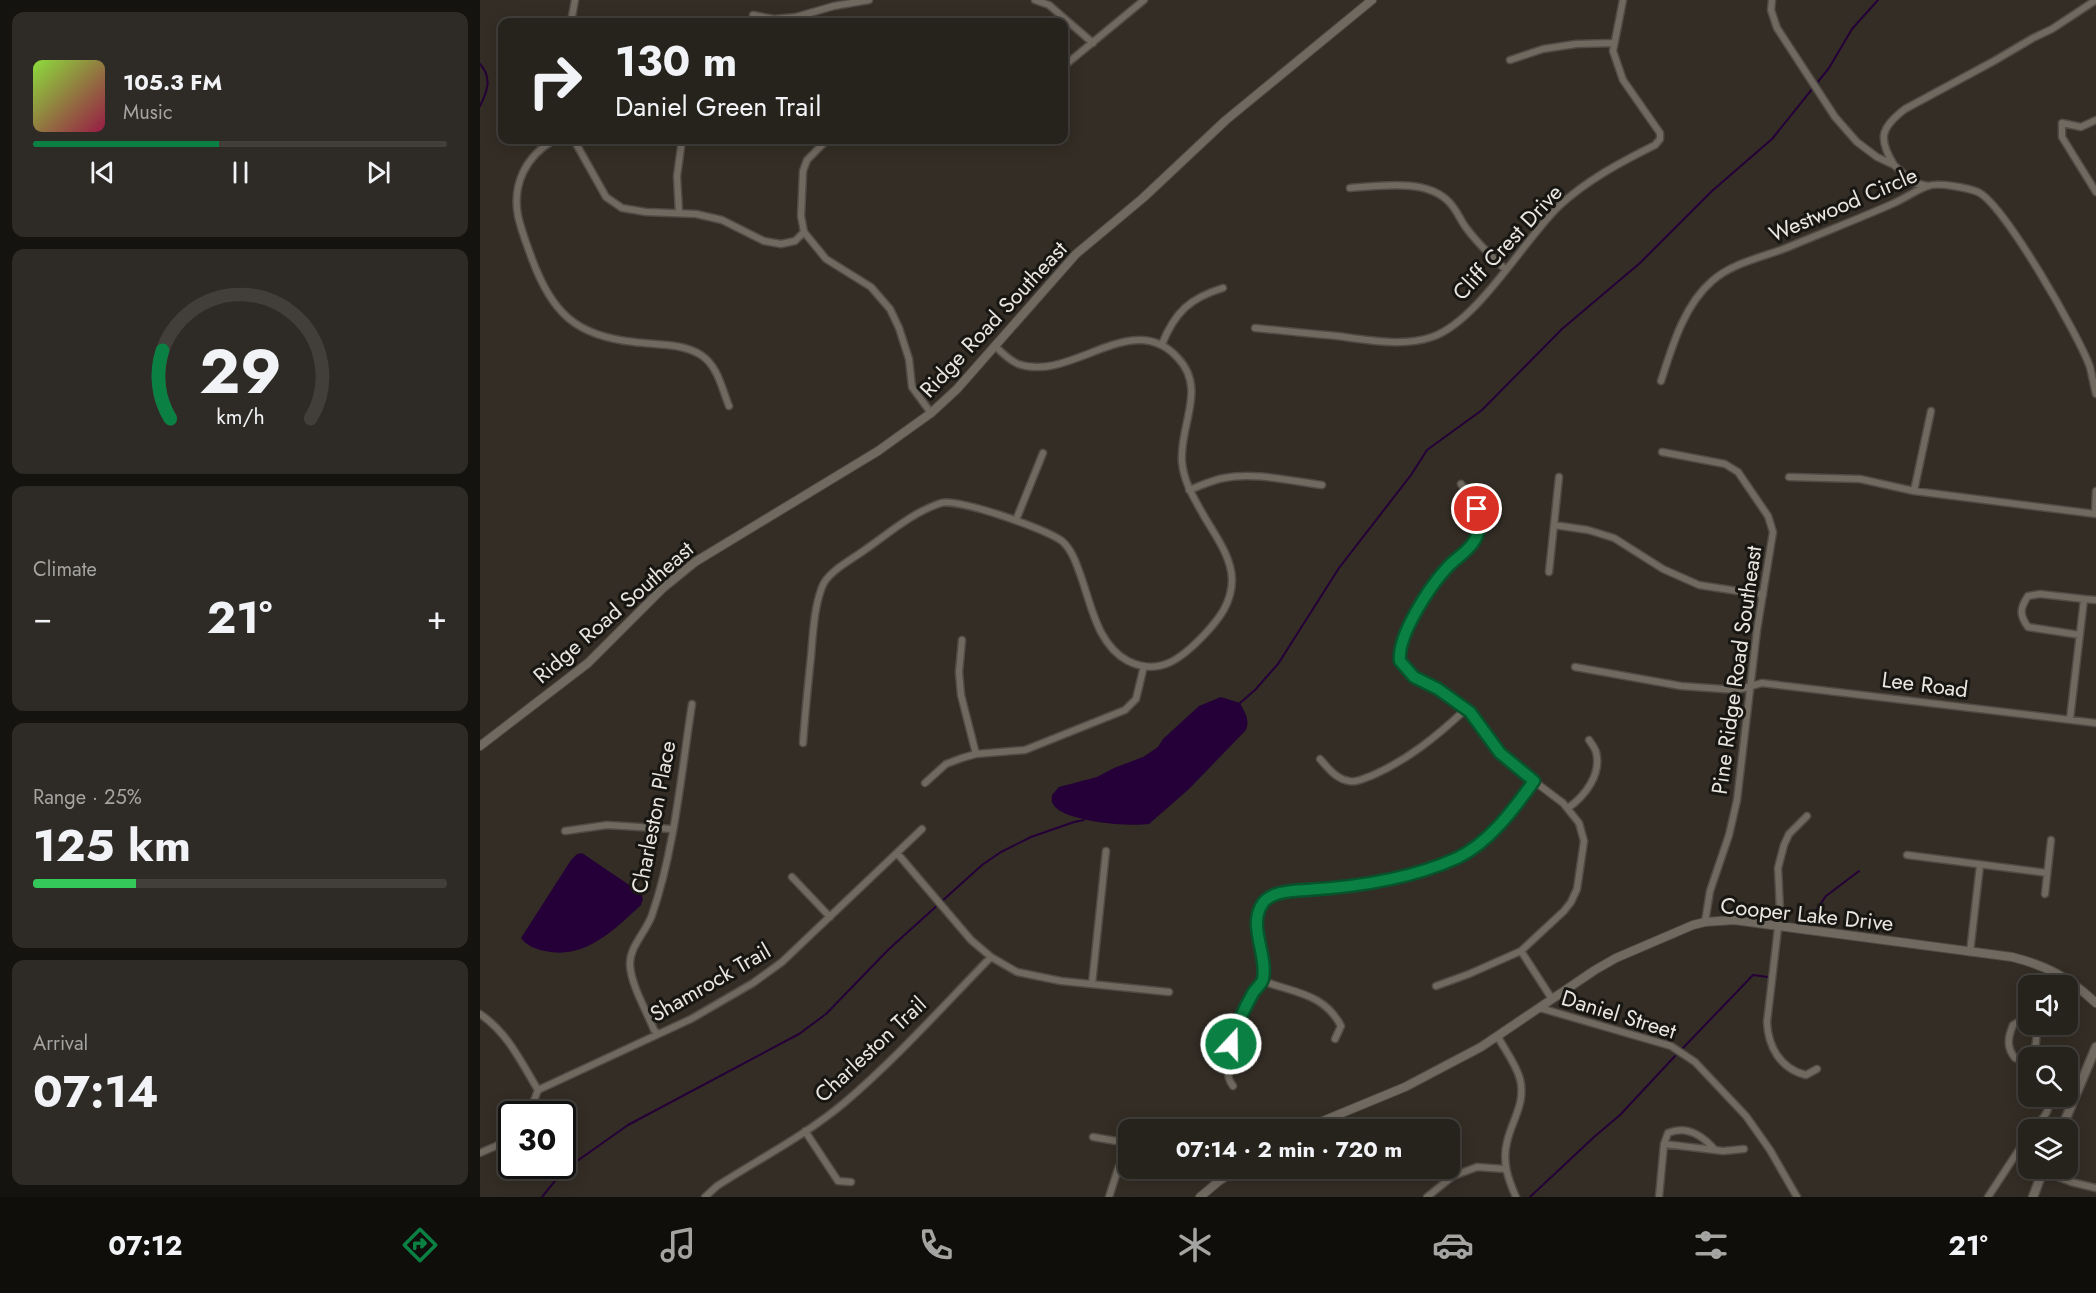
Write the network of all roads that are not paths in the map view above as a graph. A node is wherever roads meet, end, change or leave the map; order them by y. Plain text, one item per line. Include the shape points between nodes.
1 (574, 0) edge
2 (869, 0) edge
3 (1035, 0) edge
4 (1144, 0) edge
5 (1372, 0) edge
6 (1623, 0) edge
7 (1772, 0) edge
8 (2096, 0) edge
9 (753, 15) dead end
10 (572, 18) edge
11 (769, 18) edge
12 (796, 18) edge
13 (1064, 18) edge
14 (1068, 21) edge
15 (1614, 42) junction
16 (1093, 43) junction
17 (1510, 60) dead end
18 (1068, 63) edge
19 (2096, 120) edge
20 (548, 144) edge
21 (576, 144) edge
22 (681, 144) edge
23 (822, 144) edge
24 (1894, 165) junction
25 (1928, 186) junction
26 (1350, 188) dead end
27 (2096, 192) edge
28 (679, 213) junction
29 (804, 232) junction
30 (1506, 270) junction
31 (1223, 288) dead end
32 (1255, 328) dead end
33 (1161, 344) junction
34 (995, 346) junction
35 (1661, 381) dead end
36 (2096, 394) edge
37 (729, 406) dead end
38 (1931, 411) dead end
39 (931, 413) junction
40 (1662, 452) dead end
41 (1043, 453) dead end
42 (1558, 477) dead end
43 (1789, 477) dead end
44 (1461, 484) dead end
45 (1322, 485) dead end
46 (1189, 490) junction
47 (1914, 491) junction
48 (2096, 491) edge
49 (2095, 514) edge
50 (1016, 520) junction
51 (1554, 525) junction
52 (1549, 572) dead end
53 (1763, 595) junction
54 (2084, 599) junction
55 (2096, 600) edge
56 (2080, 635) junction
57 (962, 640) dead end
58 (1144, 666) junction
59 (1575, 667) dead end
60 (1751, 687) junction
61 (692, 704) dead end
62 (1466, 709) junction
63 (2070, 719) junction
64 (2096, 723) edge
65 (1589, 740) dead end
66 (803, 743) dead end
67 (480, 746) edge
68 (976, 754) junction
69 (1320, 759) dead end
70 (1534, 781) junction
71 (925, 783) dead end
72 (1568, 808) junction
73 (1807, 816) dead end
74 (672, 829) junction
75 (922, 829) dead end
76 (565, 831) dead end
77 (2051, 840) dead end
78 (1106, 851) dead end
79 (897, 853) junction
80 (1907, 855) dead end
81 (1980, 865) junction
82 (2047, 873) junction
83 (792, 877) dead end
84 (2045, 894) dead end
85 (830, 917) junction
86 (1705, 922) junction
87 (1779, 926) junction
88 (1521, 951) junction
89 (1970, 952) junction
90 (991, 957) junction
91 (1263, 981) junction
92 (1092, 984) junction
93 (1436, 986) dead end
94 (1169, 992) dead end
95 (1552, 999) junction
96 (2096, 1003) edge
97 (1540, 1008) junction
98 (480, 1014) edge
99 (2018, 1022) edge
100 (658, 1034) junction
101 (1498, 1037) junction
102 (1335, 1039) dead end
103 (2096, 1047) edge
104 (2018, 1059) edge
105 (1817, 1069) dead end
106 (1233, 1086) dead end
107 (538, 1090) junction
108 (534, 1101) edge
109 (1328, 1119) edge
110 (2066, 1119) edge
111 (805, 1131) junction
112 (1093, 1137) dead end
113 (1118, 1141) edge
114 (1664, 1144) junction
115 (498, 1145) edge
116 (1744, 1149) dead end
117 (1715, 1150) junction
118 (2018, 1151) edge
119 (480, 1153) edge
120 (1118, 1169) edge
121 (1505, 1169) junction
122 (1222, 1179) edge
123 (2040, 1179) edge
124 (2064, 1179) edge
125 (850, 1182) dead end
126 (2096, 1188) edge
127 (705, 1197) edge
128 (1109, 1197) edge
129 (1200, 1197) edge
130 (1427, 1197) edge
131 (1516, 1197) edge
132 (1659, 1197) edge
133 (1797, 1197) edge
134 (1988, 1197) edge
135 (2033, 1197) edge

1 - 10 street
2 - 12 street
3 - 13 street via 1049,5
4 - 16 street
5 - 34 street, Ridge Road Southeast via 1226,120 1076,254
6 - 15 street, Cliff Crest Drive
7 - 24 street via 1777,28 1835,117 1857,142
8 - 24 street via 1893,118 1883,137 1884,149
9 - 11 street
14 - 16 street
15 - 17 street via 1543,49
15 - 30 street, Cliff Crest Drive via 1613,51 1623,80 1660,133 1660,139 1609,169 1560,206
16 - 18 street
19 - 27 street via 2081,127 2062,123 2062,137
20 - 37 street via 526,165 516,201 542,287 552,302 581,327 605,338 685,348 704,357 717,374
21 - 28 street via 606,196 622,207
22 - 28 street via 677,176
23 - 29 street via 802,171
24 - 25 street via 1914,183
25 - 35 street, Westwood Circle via 1712,280 1684,318
25 - 36 street, Westwood Circle via 1978,192 1991,201 2071,326 2090,367
26 - 30 street via 1397,185 1437,193 1448,200 1466,228
28 - 29 street via 722,220 764,241 781,244 795,241
29 - 39 street via 826,259 871,287 890,309 909,359 912,387
30 - 32 street, Cliff Crest Drive via 1454,324 1432,337 1374,340
31 - 33 street via 1193,301 1178,314
33 - 34 street via 1135,340 1040,368 1018,364
33 - 46 street via 1180,359 1191,378 1193,390 1182,449
34 - 39 street, Ridge Road Southeast
38 - 47 street
39 - 67 street, Ridge Road Southeast via 878,451 689,566 588,663
40 - 53 street, Pine Ridge Road Southeast via 1725,464 1738,472 1768,516 1773,532
41 - 50 street
42 - 51 street
43 - 47 street via 1860,479
44 - 62 street via 1480,516 1478,532 1473,544 1443,572 1428,593 1399,655 1414,677
45 - 46 street via 1238,477
46 - 58 street via 1230,566 1228,600 1217,620 1185,654 1166,665
47 - 49 street
48 - 49 street
50 - 58 street via 1053,535 1070,550 1109,646 1131,663
50 - 66 street via 943,502 908,520 824,582 814,626
51 - 52 street
51 - 53 street via 1614,538 1663,569 1699,585
53 - 60 street, Pine Ridge Road Southeast
54 - 55 street
54 - 56 street
54 - 56 street via 2040,594 2028,596 2021,607 2021,618 2028,627
56 - 63 street
57 - 68 street via 961,695
58 - 68 street via 1136,699 1125,710 1025,750
59 - 60 street, Lee Road via 1681,686 1737,690
60 - 63 street, Lee Road via 1762,683
60 - 86 street, Pine Ridge Road Southeast via 1737,800 1710,891
61 - 74 street, Charleston Place
62 - 69 street via 1431,742 1359,780 1350,782 1336,776
62 - 70 street via 1500,753
63 - 64 street, Lee Road
65 - 72 street via 1596,751 1596,771 1585,793
68 - 71 street via 946,764
70 - 72 street
70 - 91 street via 1498,827 1460,857 1364,884 1279,893 1264,902 1257,925
72 - 88 street via 1579,823 1584,841 1577,889 1564,911
73 - 87 street via 1790,834 1781,854
74 - 76 street via 607,825
74 - 100 street, Charleston Place via 651,918 630,964
75 - 79 street, Shamrock Trail
77 - 82 street
78 - 92 street
79 - 85 street, Shamrock Trail
79 - 90 street via 971,940
80 - 81 street
81 - 82 street
81 - 89 street
82 - 84 street
83 - 85 street
85 - 100 street, Shamrock Trail via 783,962 753,983
86 - 87 street, Cooper Lake Drive via 1734,920
86 - 95 street, Cooper Lake Drive via 1616,958
87 - 89 street, Cooper Lake Drive
87 - 105 street via 1768,1038 1784,1064 1797,1073 1806,1075
88 - 93 street
88 - 95 street
89 - 96 street, Cooper Lake Drive via 2042,965
90 - 92 street via 1017,972
90 - 111 street, Charleston Trail via 874,1076
91 - 102 street via 1326,1005 1341,1026
91 - 106 street via 1235,1029 1228,1069
92 - 94 street
95 - 97 street, Cooper Lake Drive
97 - 101 street, Cooper Lake Drive
97 - 133 street, Daniel Street via 1671,1046 1695,1062 1746,1116
98 - 107 street via 508,1040
99 - 104 street via 2013,1025 2008,1044
100 - 107 street, Shamrock Trail
101 - 109 street, Cooper Lake Drive via 1405,1087
101 - 121 street via 1517,1070 1521,1092 1507,1142
103 - 110 main road
107 - 108 street
111 - 125 street via 838,1181
111 - 127 street, Charleston Trail
112 - 113 street
114 - 117 street
114 - 117 street via 1668,1133 1687,1131 1703,1137
114 - 132 street
115 - 119 street
116 - 117 street
118 - 134 street
120 - 128 street
121 - 130 street via 1477,1167 1453,1176
121 - 131 street
122 - 129 street
123 - 135 main road
124 - 126 street

